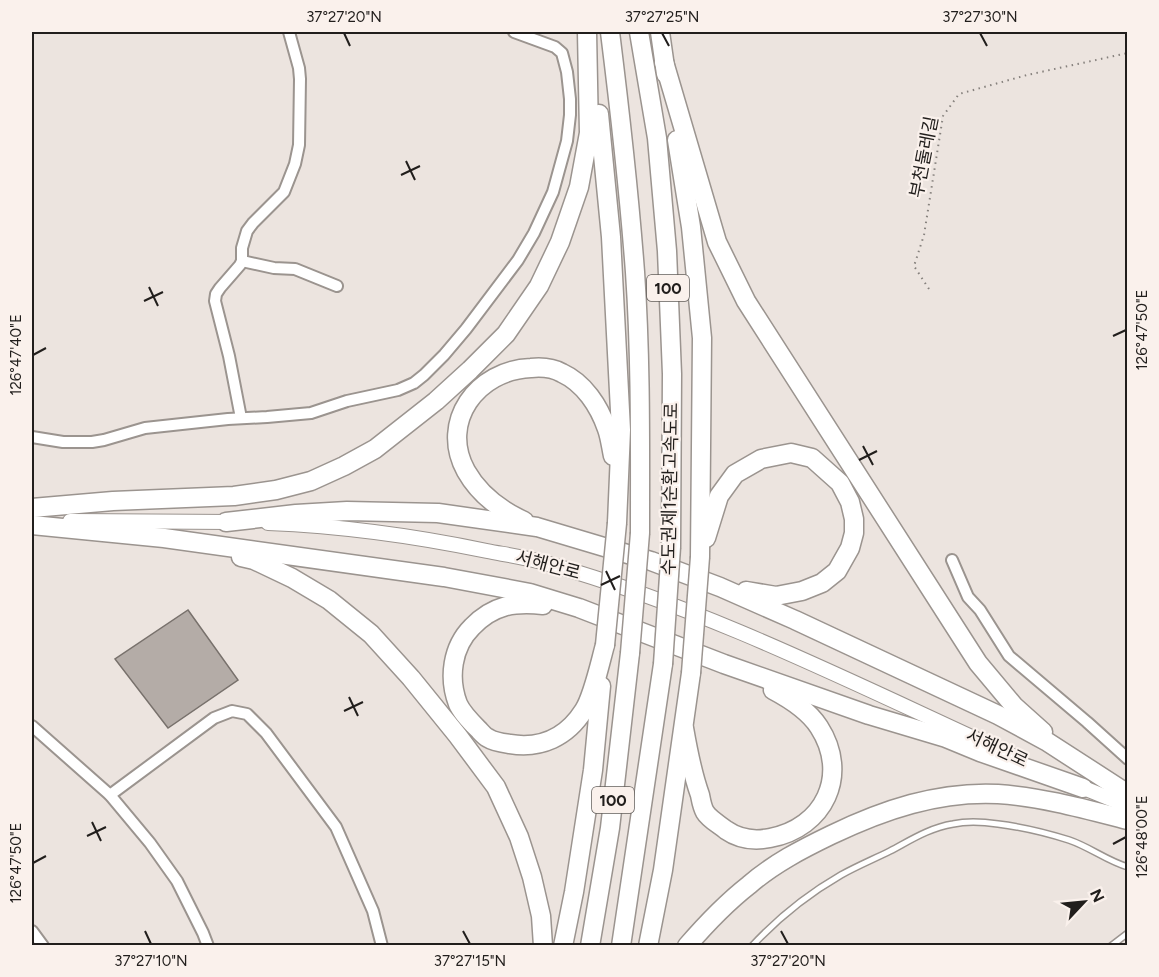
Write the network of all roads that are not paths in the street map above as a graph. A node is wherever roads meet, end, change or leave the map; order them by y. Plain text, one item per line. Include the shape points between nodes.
1 (290, 32) edge
2 (514, 32) edge
3 (588, 32) edge
4 (610, 32) edge
5 (639, 32) edge
6 (660, 32) edge
7 (664, 62) junction
8 (242, 261) junction
9 (337, 286) dead end
10 (241, 418) junction
11 (32, 437) edge
12 (32, 508) edge
13 (617, 514) junction
14 (32, 519) edge
15 (226, 522) junction
16 (32, 525) edge
17 (537, 527) junction
18 (164, 538) junction
19 (700, 557) junction
20 (952, 560) dead end
21 (720, 587) junction
22 (579, 608) junction
23 (605, 645) junction
24 (724, 664) junction
25 (32, 726) edge
26 (684, 728) junction
27 (1128, 759) edge
28 (1083, 788) junction
29 (1123, 792) edge
30 (110, 795) junction
31 (1128, 806) edge
32 (1128, 820) edge
33 (1128, 867) edge
34 (32, 931) edge
35 (1128, 933) edge
36 (43, 945) edge
37 (208, 945) edge
38 (382, 945) edge
39 (543, 945) edge
40 (563, 945) edge
41 (590, 945) edge
42 (621, 945) edge
43 (648, 945) edge
44 (687, 945) edge
45 (752, 945) edge
46 (1111, 945) edge

1 - 8 street via 300,79 299,145 284,192 247,231
2 - 10 street via 559,50 564,58 570,99 567,141 553,192 518,260 444,355 414,383 310,413
3 - 12 highway via 589,133 579,187 560,242 539,286 506,334 436,401 375,450 311,481 234,496
3 - 13 highway via 616,315 621,430
4 - 41 highway, 수도권제1순환고속도로 / 100, bridge via 635,274 640,532 610,828
5 - 42 highway, 수도권제1순환고속도로 / 100, bridge via 657,138 667,251 672,374 670,547 663,664
6 - 7 highway
7 - 19 highway via 691,227 702,338
7 - 29 highway via 717,242 746,302 978,663 1014,706
8 - 9 street via 296,269
8 - 10 street via 220,288 215,301
10 - 11 street via 146,428 92,442
13 - 17 highway via 608,429 594,401 561,372 525,368 491,379 476,391 458,423 457,440 460,460 483,494 513,516
13 - 23 highway, bridge
14 - 15 main road, 서해안로
15 - 17 highway via 346,511 438,513
15 - 28 main road, 서해안로 via 315,525 390,534 548,563 658,598 759,639
16 - 18 highway
17 - 21 highway via 651,561
18 - 22 highway via 444,577 530,593
18 - 39 highway via 254,560 329,600 371,634 438,711 495,787 519,837 532,877
19 - 21 highway via 719,496 735,474 761,459 790,453 812,458 840,483 850,502 854,533 837,571 822,583 776,596
19 - 26 highway, bridge
20 - 27 street via 968,597 1009,656
21 - 29 highway via 998,715 1046,741
22 - 23 highway via 510,604 479,620 466,633 454,660 459,706 488,738 525,746 559,737 586,708
22 - 24 highway
23 - 40 highway via 592,770
24 - 26 highway via 784,695 819,726 832,766 830,791 819,810 785,835 761,840 733,834 706,814
24 - 28 highway
25 - 30 street
26 - 43 highway
28 - 31 main road, 서해안로
30 - 37 street via 177,881
30 - 38 street via 214,718 232,711 247,714 266,733 336,827 373,911
32 - 44 highway via 1042,799 997,794 949,795 899,806 801,849 750,884
33 - 45 lane via 1071,841 1038,832 999,824 953,824 911,838 842,874 795,905
34 - 36 street
35 - 46 lane

